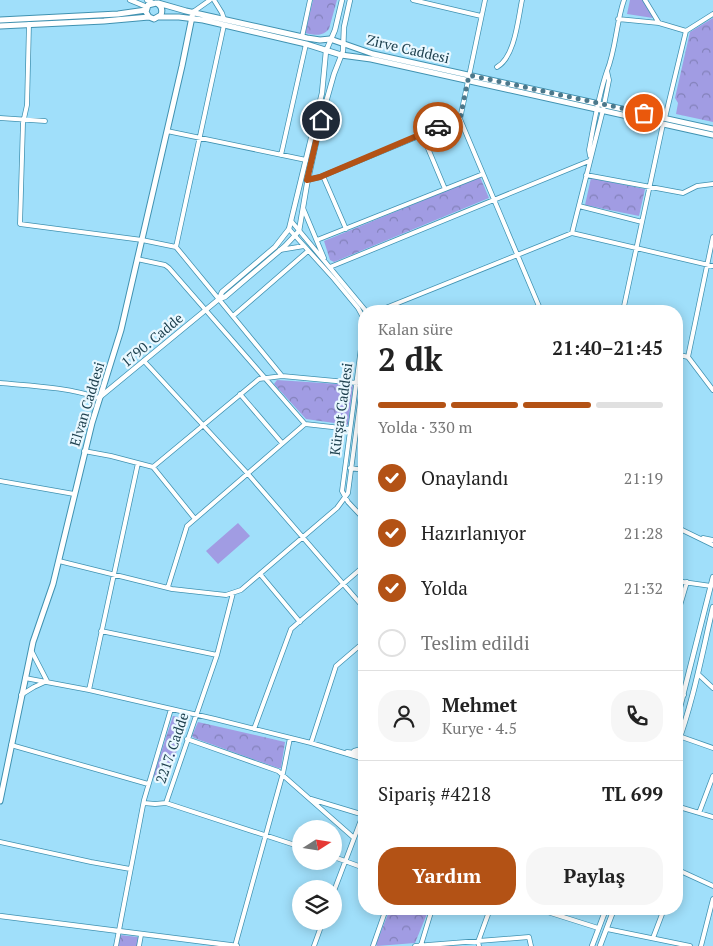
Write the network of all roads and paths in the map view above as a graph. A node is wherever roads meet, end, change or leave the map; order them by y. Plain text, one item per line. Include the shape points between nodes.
1 (130, 0) edge
2 (147, 0) edge
3 (210, 0) edge
4 (214, 0) edge
5 (310, 0) edge
6 (342, 0) edge
7 (350, 0) edge
8 (413, 0) edge
9 (485, 0) edge
10 (522, 0) edge
11 (624, 0) edge
12 (645, 0) edge
13 (156, 3) junction
14 (147, 8) junction
15 (713, 14) edge
16 (192, 15) junction
17 (481, 16) junction
18 (149, 17) junction
19 (159, 17) junction
20 (618, 19) junction
21 (0, 20) edge
22 (224, 22) junction
23 (659, 23) junction
24 (30, 24) junction
25 (0, 26) edge
26 (686, 30) junction
27 (302, 37) junction
28 (331, 39) junction
29 (306, 44) junction
30 (344, 44) junction
31 (326, 51) junction
32 (341, 56) junction
33 (497, 67) dead end
34 (469, 78) junction
35 (601, 103) junction
36 (600, 110) junction
37 (0, 118) edge
38 (665, 118) junction
39 (24, 119) junction
40 (460, 119) junction
41 (45, 121) dead end
42 (663, 124) junction
43 (713, 129) edge
44 (167, 131) junction
45 (422, 134) junction
46 (713, 135) edge
47 (200, 138) junction
48 (281, 155) junction
49 (306, 160) junction
50 (589, 161) junction
51 (483, 174) junction
52 (586, 175) junction
53 (323, 176) junction
54 (307, 180) junction
55 (713, 184) edge
56 (650, 187) junction
57 (445, 189) junction
58 (494, 200) junction
59 (579, 206) junction
60 (303, 208) junction
61 (292, 222) junction
62 (642, 222) junction
63 (289, 229) junction
64 (346, 229) junction
65 (572, 233) junction
66 (297, 234) junction
67 (713, 237) edge
68 (142, 240) junction
69 (317, 240) junction
70 (304, 246) junction
71 (176, 247) junction
72 (637, 249) junction
73 (280, 250) junction
74 (308, 250) junction
75 (517, 255) junction
76 (137, 259) junction
77 (325, 260) junction
78 (707, 265) junction
79 (713, 266) edge
80 (330, 267) junction
81 (219, 299) junction
82 (361, 305) edge
83 (393, 305) edge
84 (538, 305) edge
85 (624, 305) edge
86 (206, 310) junction
87 (358, 310) edge
88 (233, 316) junction
89 (683, 356) edge
90 (688, 357) junction
91 (144, 361) junction
92 (358, 375) edge
93 (282, 376) junction
94 (265, 377) junction
95 (0, 383) edge
96 (357, 383) junction
97 (713, 390) edge
98 (240, 394) junction
99 (99, 398) junction
100 (358, 421) edge
101 (305, 424) junction
102 (204, 426) junction
103 (350, 429) junction
104 (282, 443) junction
105 (84, 451) junction
106 (138, 463) junction
107 (153, 467) junction
108 (350, 468) junction
109 (358, 469) edge
110 (248, 474) junction
111 (0, 481) edge
112 (74, 494) junction
113 (344, 497) junction
114 (358, 512) edge
115 (195, 519) junction
116 (683, 531) edge
117 (698, 537) junction
118 (303, 538) junction
119 (713, 540) edge
120 (713, 545) edge
121 (59, 561) junction
122 (358, 571) edge
123 (260, 574) junction
124 (114, 575) junction
125 (713, 577) edge
126 (683, 582) edge
127 (687, 582) junction
128 (343, 585) junction
129 (710, 586) junction
130 (168, 587) junction
131 (233, 593) junction
132 (683, 595) edge
133 (358, 601) edge
134 (713, 607) edge
135 (300, 622) junction
136 (101, 632) junction
137 (358, 647) edge
138 (31, 650) junction
139 (217, 655) junction
140 (698, 674) junction
141 (24, 678) junction
142 (47, 681) junction
143 (712, 686) edge
144 (89, 690) junction
145 (684, 695) joint
146 (21, 696) junction
147 (683, 698) edge
148 (171, 709) junction
149 (195, 715) junction
150 (683, 721) edge
151 (254, 729) junction
152 (290, 738) junction
153 (187, 739) junction
154 (683, 739) edge
155 (311, 743) junction
156 (11, 745) junction
157 (713, 748) edge
158 (358, 750) edge
159 (343, 751) junction
160 (352, 752) junction
161 (358, 753) edge
162 (358, 757) edge
163 (283, 774) junction
164 (713, 776) edge
165 (148, 784) junction
166 (310, 798) junction
167 (0, 801) edge
168 (144, 803) junction
169 (166, 803) junction
170 (683, 808) edge
171 (358, 812) edge
172 (699, 813) junction
173 (713, 817) edge
174 (358, 827) edge
175 (265, 835) junction
176 (354, 838) junction
177 (0, 842) edge
178 (292, 844) edge
179 (342, 860) edge
180 (345, 861) junction
181 (358, 866) edge
182 (130, 869) junction
183 (683, 874) edge
184 (338, 880) edge
185 (713, 886) edge
186 (713, 899) edge
187 (384, 915) edge
188 (430, 915) edge
189 (488, 915) edge
190 (561, 915) edge
191 (603, 915) edge
192 (612, 915) edge
193 (662, 915) edge
194 (0, 916) edge
195 (598, 928) junction
196 (606, 929) junction
197 (320, 930) edge
198 (118, 932) junction
199 (141, 935) junction
200 (653, 938) junction
201 (478, 944) edge
202 (421, 945) edge
203 (116, 946) edge
204 (139, 946) edge
205 (236, 946) edge
206 (314, 946) edge
207 (373, 946) edge
208 (415, 946) edge
209 (531, 946) edge
210 (592, 946) edge
211 (600, 946) edge
212 (690, 946) edge
213 (701, 946) edge

1 - 14 street
2 - 13 street
3 - 16 street
4 - 22 street
5 - 27 street
6 - 28 street
7 - 30 street
8 - 17 street
9 - 17 street
10 - 33 street via 511,49 506,60
11 - 20 street
12 - 23 street
13 - 14 main road
13 - 16 main road, Zirve Caddesi
13 - 19 main road via 162,10
14 - 18 main road
14 - 21 main road via 118,14
15 - 26 street
16 - 19 main road, Zirve Caddesi
16 - 22 main road, Zirve Caddesi
16 - 44 main road, Elvan Caddesi
17 - 34 street
18 - 19 main road
18 - 24 main road
20 - 23 street
20 - 35 street via 609,80
22 - 27 main road, Zirve Caddesi
22 - 29 main road, Zirve Caddesi
22 - 47 street
23 - 26 street
24 - 25 main road
24 - 39 street
26 - 38 street
27 - 28 main road, Zirve Caddesi
28 - 30 main road, Zirve Caddesi
28 - 31 street
29 - 31 main road, Zirve Caddesi
29 - 48 street
30 - 32 street
30 - 34 main road, Zirve Caddesi
31 - 32 main road, Zirve Caddesi
31 - 49 street via 322,93
32 - 34 main road, Zirve Caddesi
32 - 54 street
34 - 35 main road, Zirve Caddesi
34 - 36 main road, Zirve Caddesi
34 - 40 street
35 - 36 street
35 - 38 main road, Zirve Caddesi
36 - 42 main road, Zirve Caddesi
36 - 50 street
37 - 39 street
38 - 43 main road, Zirve Caddesi
39 - 41 street
39 - 68 street via 20,224
40 - 45 street
40 - 51 street
42 - 46 main road, Zirve Caddesi
42 - 56 street
44 - 47 street
44 - 68 main road, Elvan Caddesi
45 - 53 street
45 - 57 street
47 - 48 street
47 - 71 street
48 - 49 street
49 - 61 street
50 - 52 street
50 - 58 street
51 - 57 street
51 - 58 street
52 - 56 street
52 - 59 street
53 - 54 street
53 - 64 street
54 - 60 street
55 - 56 street via 697,186 683,193
56 - 62 street
57 - 64 street
58 - 75 street
58 - 80 street
59 - 62 street
59 - 65 street
60 - 66 street
60 - 69 street
61 - 63 street, 1790. Cadde
61 - 66 street
62 - 72 street
63 - 66 street
63 - 81 street, 1790. Cadde via 275,247 222,292
64 - 69 street
65 - 72 street
65 - 75 street
66 - 70 street
66 - 73 street, 1790. Cadde
66 - 77 street
67 - 78 street
68 - 71 street
68 - 76 main road, Elvan Caddesi
69 - 77 street
70 - 73 street
70 - 74 street
71 - 81 street
72 - 78 street
72 - 85 street
73 - 81 street, 1790. Cadde
74 - 87 street
74 - 88 street
75 - 83 street
75 - 84 street
76 - 86 street via 167,266
76 - 99 main road, Elvan Caddesi via 121,330
77 - 80 street
78 - 79 street
78 - 90 street
80 - 82 street
81 - 86 street, 1790. Cadde
81 - 88 street
86 - 91 street, 1790. Cadde
86 - 94 street
88 - 93 street
89 - 90 street
90 - 97 street
91 - 99 street, 1790. Cadde
91 - 102 street
92 - 96 street, Kürşat Caddesi
93 - 94 street
93 - 96 street
94 - 98 street
94 - 101 street
95 - 99 street via 57,388
96 - 103 street, Kürşat Caddesi
98 - 102 street
98 - 104 street
99 - 105 main road, Elvan Caddesi
100 - 108 street, Kürşat Caddesi
101 - 103 street
101 - 104 street
102 - 107 street
102 - 110 street
103 - 113 street, Kürşat Caddesi via 342,491
104 - 110 street
105 - 106 street
105 - 112 main road, Elvan Caddesi
106 - 107 street
106 - 124 street
107 - 115 street
108 - 109 street
108 - 113 street, Kürşat Caddesi via 348,493
110 - 115 street
110 - 118 street
111 - 112 street
112 - 121 main road, Elvan Caddesi
113 - 114 street
113 - 118 street via 337,508
115 - 130 street via 187,526
116 - 117 street
117 - 119 street
117 - 120 street
118 - 123 street
118 - 128 street
121 - 124 street
121 - 138 main road, Elvan Caddesi
122 - 128 street
123 - 131 street
123 - 135 street
124 - 130 street
124 - 136 street
125 - 129 street
126 - 127 street
127 - 129 street
127 - 132 street
128 - 133 street
128 - 135 street
129 - 145 street
130 - 131 street via 200,593
131 - 139 street, 2217. Cadde
134 - 140 street
135 - 151 street via 288,635
136 - 139 street
136 - 144 street
137 - 155 street via 336,666
138 - 141 main road, Elvan Caddesi
138 - 142 street
139 - 149 street, 2217. Cadde
140 - 143 street
140 - 150 street
141 - 142 street
141 - 146 main road, Elvan Caddesi
142 - 144 street
142 - 146 street
144 - 148 street
145 - 147 street
146 - 156 main road, Elvan Caddesi
148 - 149 street
148 - 165 street
149 - 151 street
149 - 153 street, 2217. Cadde
151 - 152 street
152 - 155 street
152 - 163 street
153 - 163 street
153 - 169 street, 2217. Cadde
154 - 157 street
155 - 159 street
156 - 165 street
156 - 167 main road, Elvan Caddesi
158 - 160 street
159 - 160 street
159 - 162 street
160 - 161 street
163 - 166 street
163 - 175 street
164 - 172 street
165 - 168 street
166 - 171 street
166 - 176 street
168 - 169 street
168 - 182 street
169 - 175 street, 2217. Cadde
170 - 172 street
172 - 173 street
174 - 176 street
175 - 178 street, 2217. Cadde
175 - 205 street
176 - 180 street
177 - 182 street
179 - 180 street
180 - 181 street
180 - 184 street
182 - 198 street
183 - 185 street
186 - 213 street
187 - 207 street
188 - 202 street
189 - 201 street
190 - 195 street
191 - 195 street
192 - 196 street
193 - 200 street
194 - 198 street
195 - 210 street
196 - 200 street
196 - 211 street
197 - 206 street
198 - 199 street
198 - 203 street
199 - 204 street
199 - 205 street
200 - 212 street
201 - 202 street
201 - 209 street via 529,937
202 - 208 street

